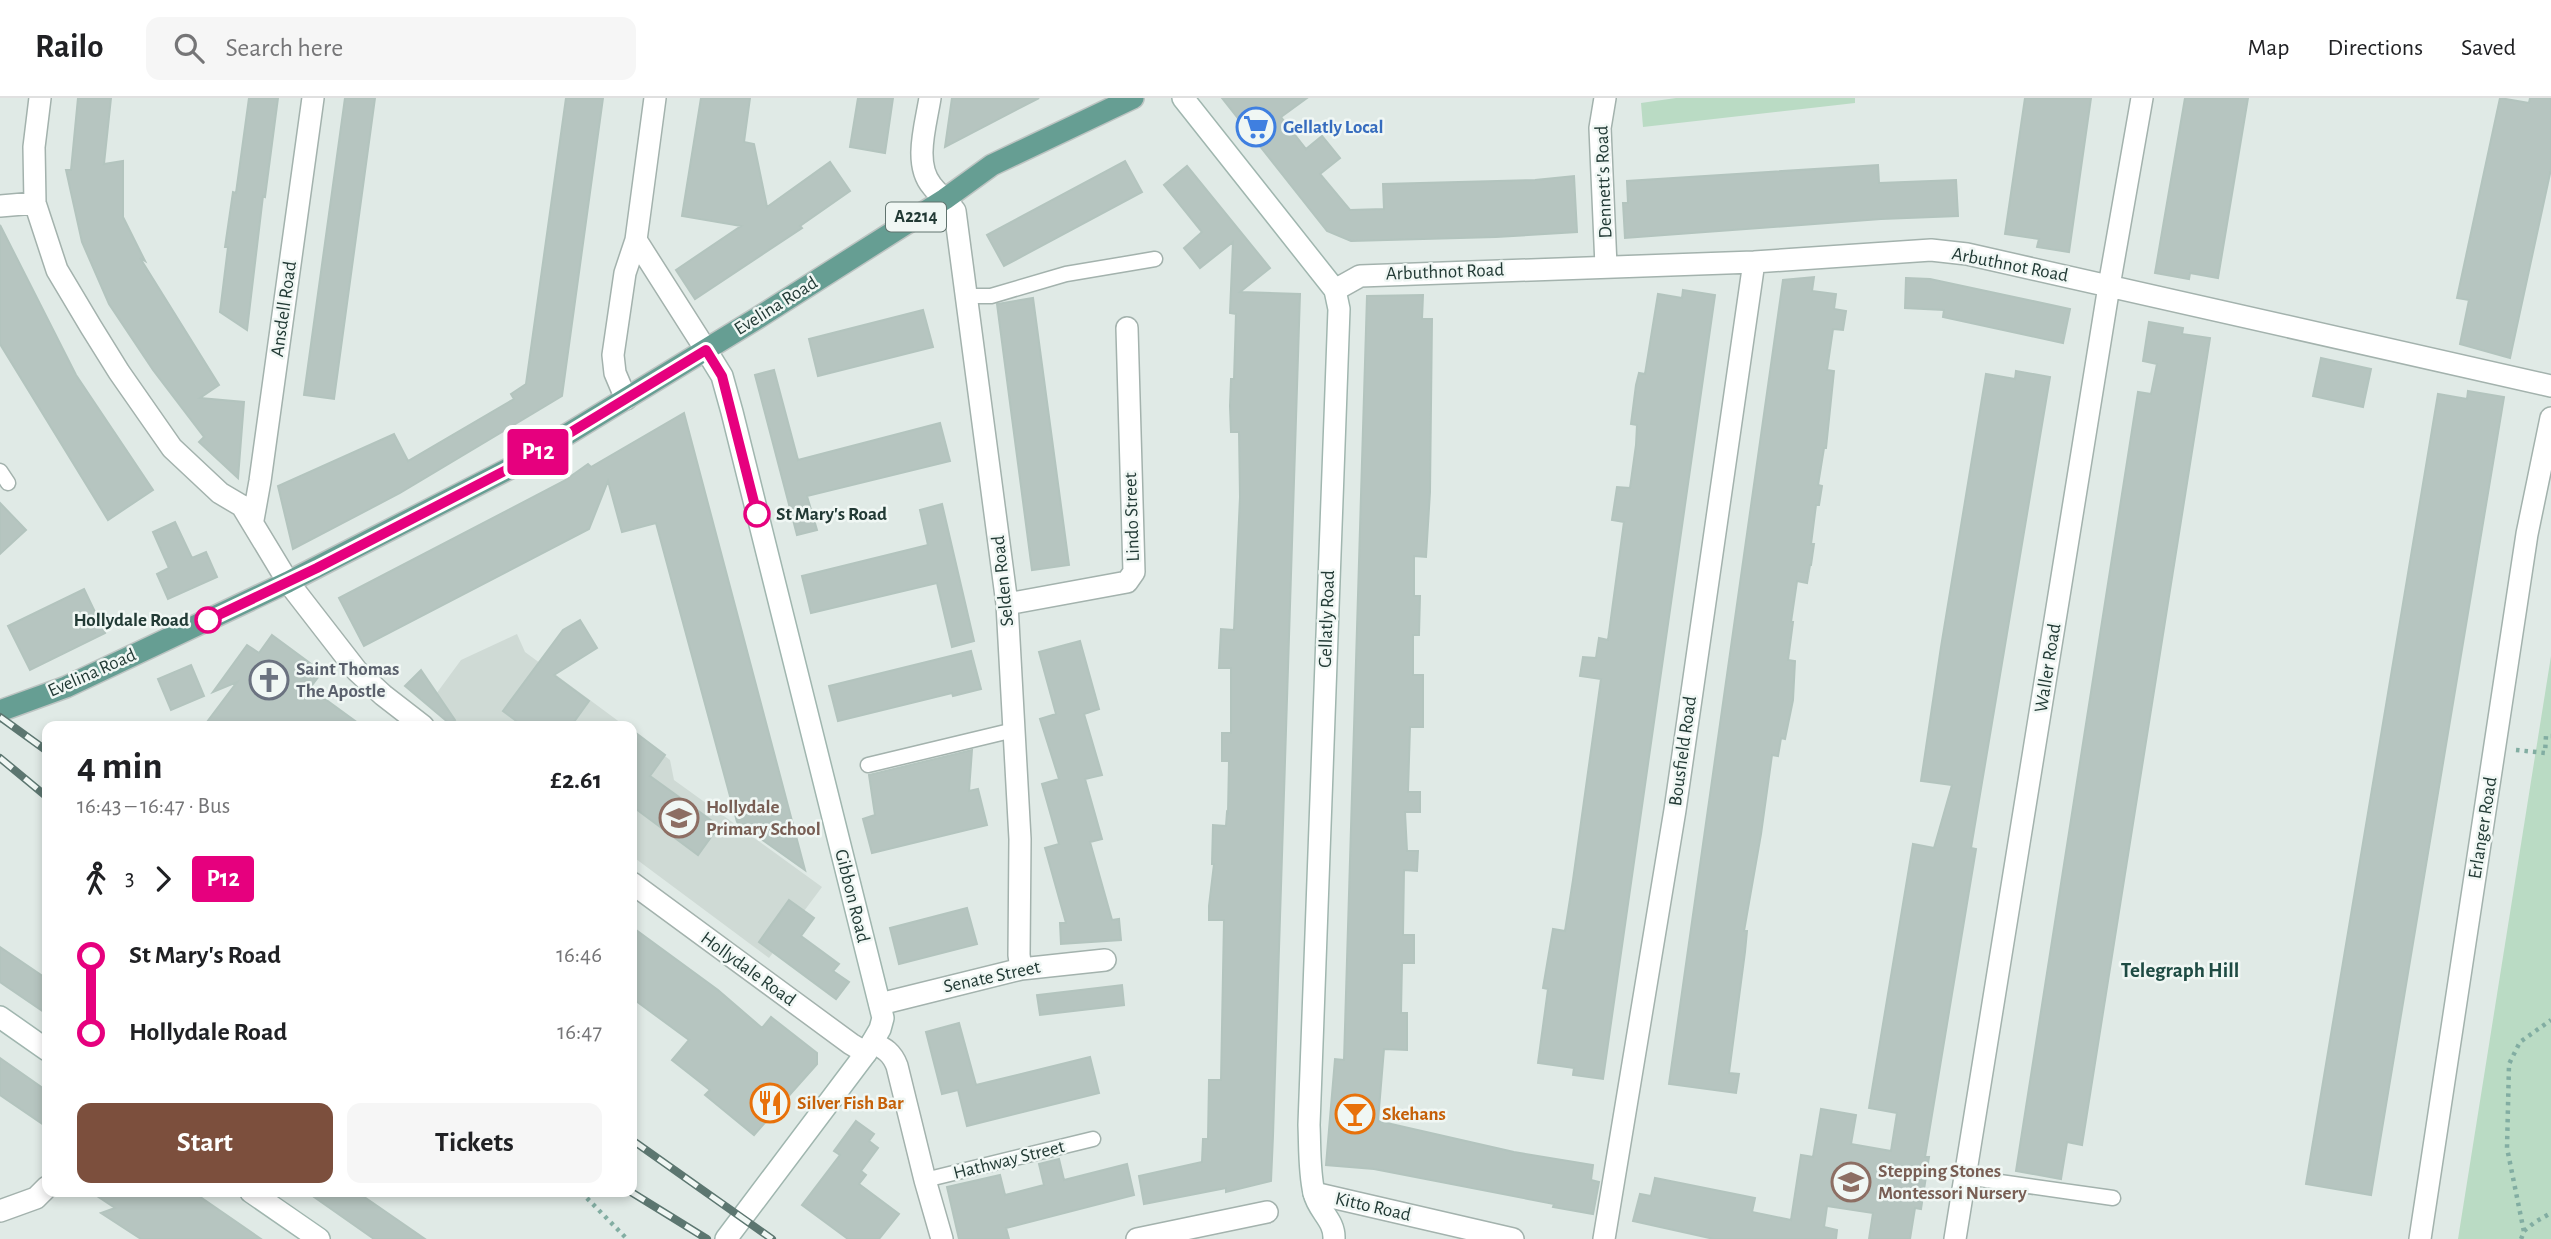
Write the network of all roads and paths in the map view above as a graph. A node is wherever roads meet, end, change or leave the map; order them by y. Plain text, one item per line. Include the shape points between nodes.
1 (40, 98) edge
2 (313, 98) edge
3 (655, 98) edge
4 (930, 98) edge
5 (1133, 98) edge
6 (1183, 98) edge
7 (1605, 98) edge
8 (2142, 98) edge
9 (945, 198) junction
10 (35, 202) junction
11 (0, 206) edge
12 (636, 240) junction
13 (1155, 259) dead end
14 (1754, 262) junction
15 (1606, 266) junction
16 (2109, 286) junction
17 (1335, 290) junction
18 (965, 296) junction
19 (1127, 328) dead end
20 (706, 350) junction
21 (2551, 386) edge
22 (626, 399) junction
23 (2551, 418) edge
24 (253, 520) junction
25 (288, 582) junction
26 (1007, 604) junction
27 (0, 711) edge
28 (417, 721) edge
29 (1014, 730) junction
30 (2551, 736) edge
31 (2495, 748) junction
32 (868, 765) dead end
33 (637, 887) edge
34 (1105, 960) dead end
35 (1021, 969) junction
36 (880, 1004) junction
37 (0, 1017) edge
38 (2551, 1020) edge
39 (42, 1046) edge
40 (869, 1048) junction
41 (1093, 1139) dead end
42 (1965, 1177) junction
43 (925, 1180) junction
44 (42, 1192) edge
45 (1314, 1193) junction
46 (258, 1197) edge
47 (587, 1197) edge
48 (2113, 1198) dead end
49 (0, 1211) edge
50 (1267, 1212) dead end
51 (2551, 1213) edge
52 (2524, 1232) junction
53 (319, 1239) edge
54 (627, 1239) edge
55 (726, 1239) edge
56 (943, 1239) edge
57 (1137, 1239) edge
58 (1334, 1239) edge
59 (1513, 1239) edge
60 (1604, 1239) edge
61 (1955, 1239) edge
62 (2420, 1239) edge
63 (2521, 1239) edge

1 - 10 street via 34,147
2 - 24 street, Ansdell Road
3 - 12 street
4 - 9 street, Selden Road via 923,167 930,185
5 - 9 main road, Evelina Road / A2214 via 992,165
6 - 17 street
7 - 15 street, Dennett's Road via 1600,148
8 - 16 street, Waller Road
9 - 18 street, Selden Road via 955,211
9 - 20 main road, Evelina Road / A2214
10 - 11 street
10 - 24 street via 57,270 119,372 172,448 220,493 243,506
12 - 20 street
12 - 22 street via 625,273 613,355
13 - 18 lane via 1066,274 992,296
14 - 15 street, Arbuthnot Road
14 - 16 street, Arbuthnot Road via 1931,250
14 - 60 street, Bousfield Road via 1675,810
15 - 17 street, Arbuthnot Road via 1360,276
16 - 21 street, Arbuthnot Road
16 - 42 street, Waller Road
17 - 45 street, Gellatly Road via 1339,309 1309,1125
18 - 26 street, Selden Road
19 - 26 street, Lindo Street via 1134,572 1127,582
20 - 22 main road, Evelina Road / A2214
20 - 36 street, Gibbon Road via 722,376 732,412
22 - 25 main road, Evelina Road / A2214 via 522,462
23 - 31 street, Erlanger Road via 2527,534
24 - 25 street
25 - 27 main road, Evelina Road / A2214 via 66,687
25 - 28 street via 357,671
26 - 29 street, Selden Road
29 - 32 lane
29 - 35 street, Selden Road
30 - 31 path via 2546,736 2544,753
31 - 62 street, Erlanger Road
33 - 40 street, Hollydale Road via 850,1044
34 - 35 street, Senate Street
35 - 36 street, Senate Street
36 - 40 street, Gibbon Road via 883,1018
37 - 39 street
38 - 52 path via 2520,1042 2509,1064 2507,1147
40 - 43 street, Hollydale Road via 884,1048 893,1056
40 - 55 street, Gibbon Road
41 - 43 lane, Hathway Street
42 - 48 lane
42 - 61 street, Waller Road
43 - 56 street, Hollydale Road
44 - 49 street
45 - 58 street via 1332,1224
45 - 59 street, Kitto Road
46 - 53 street
47 - 54 path
50 - 57 street
51 - 52 path
52 - 63 path

